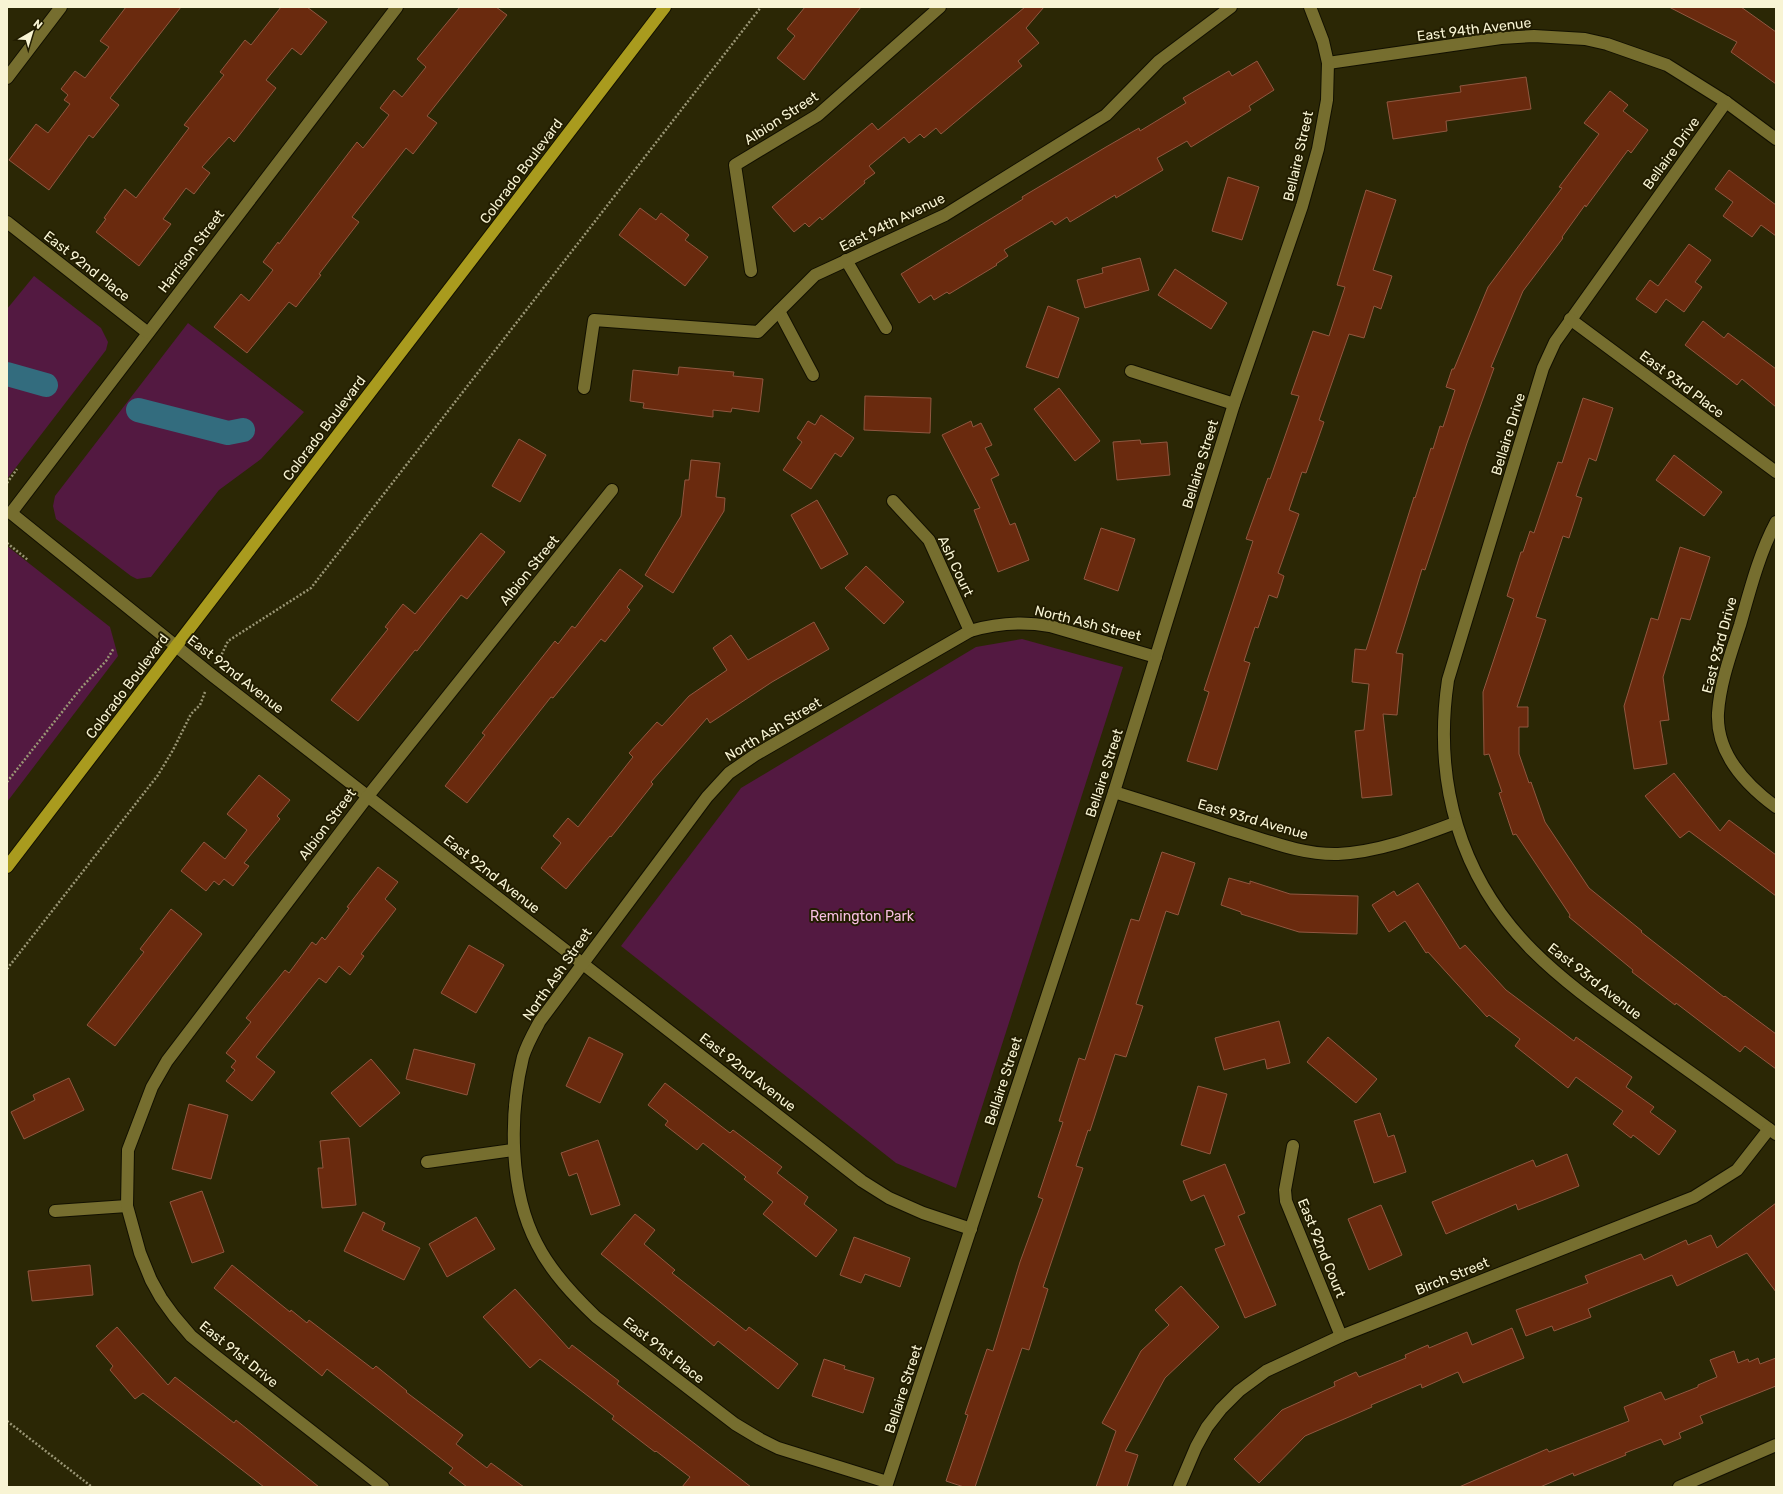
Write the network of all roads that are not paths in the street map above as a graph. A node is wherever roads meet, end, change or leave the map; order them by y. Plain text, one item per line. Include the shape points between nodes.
1 (61, 7) edge
2 (397, 7) edge
3 (665, 7) edge
4 (940, 7) edge
5 (1231, 7) edge
6 (1310, 7) edge
7 (1328, 63) junction
8 (7, 78) edge
9 (1726, 102) junction
10 (1776, 140) edge
11 (7, 222) edge
12 (846, 260) junction
13 (751, 271) dead end
14 (779, 311) junction
15 (1570, 319) junction
16 (886, 328) dead end
17 (148, 333) junction
18 (1131, 371) dead end
19 (814, 375) dead end
20 (584, 388) dead end
21 (1234, 404) junction
22 (1776, 472) edge
23 (612, 490) dead end
24 (893, 501) dead end
25 (11, 513) joint
26 (1776, 522) edge
27 (970, 631) junction
28 (176, 646) junction
29 (1156, 657) junction
30 (1114, 792) junction
31 (368, 796) junction
32 (1776, 807) edge
33 (1455, 823) junction
34 (7, 867) edge
35 (582, 963) junction
36 (1773, 1132) edge
37 (1293, 1146) dead end
38 (513, 1150) junction
39 (427, 1162) dead end
40 (127, 1206) junction
41 (55, 1211) dead end
42 (971, 1229) junction
43 (1341, 1336) junction
44 (1776, 1446) edge
45 (887, 1485) edge
46 (383, 1487) edge
47 (1178, 1487) edge
48 (1679, 1487) edge

1 - 8 street
2 - 17 street, Harrison Street
3 - 28 main road, Colorado Boulevard
4 - 13 street, Albion Street via 818,115 735,165
5 - 12 street, East 94th Avenue via 1159,60 1106,115 945,215
6 - 7 street
7 - 9 street, East 94th Avenue via 1501,38 1534,36 1585,39 1667,65
7 - 21 street, Bellaire Street via 1327,100 1318,149 1302,206
9 - 10 street, East 94th Avenue
9 - 15 street, Bellaire Drive
11 - 17 street, East 92nd Place
12 - 14 street, East 94th Avenue via 815,275
12 - 16 street
14 - 19 street
14 - 20 street, East 94th Avenue via 758,332 594,320
15 - 22 street, East 93rd Place
15 - 33 street, Bellaire Drive via 1555,342 1544,368 1448,680 1443,742 1446,779
17 - 25 street, Harrison Street
18 - 21 street
21 - 29 street, Bellaire Street
23 - 31 street, Albion Street
24 - 27 street, Ash Court via 929,540
25 - 28 street, East 92nd Avenue
26 - 32 street, East 93rd Drive via 1750,588 1721,689 1718,715 1727,752 1742,779
27 - 29 street, North Ash Street via 1003,623 1033,623 1099,639
27 - 35 street, North Ash Street via 729,773 707,797
28 - 31 street, East 92nd Avenue
28 - 34 main road, Colorado Boulevard
29 - 30 street, Bellaire Street
30 - 33 street, East 93rd Avenue via 1279,845 1315,852 1338,854 1378,849
30 - 42 street, Bellaire Street
31 - 35 street, East 92nd Avenue
31 - 40 street, Albion Street via 167,1061 152,1087 128,1150
33 - 36 street, East 93rd Avenue via 1473,869 1496,909 1533,951 1593,1002
35 - 38 street, North Ash Street via 540,1021 524,1055 516,1094
35 - 42 street, East 92nd Avenue via 862,1181 889,1198 923,1213
36 - 43 street, Birch Street via 1737,1170 1694,1197
37 - 43 street, East 92nd Court via 1285,1190 1286,1201
38 - 39 street
38 - 45 street, East 91st Place via 522,1203 536,1244 548,1264 596,1317 735,1424 760,1439 778,1448
40 - 41 street
40 - 46 street, East 91st Drive via 140,1253 151,1280 161,1298 191,1336
42 - 45 street, Bellaire Street
43 - 47 street, Birch Street via 1266,1371 1239,1391 1207,1427
44 - 48 street

